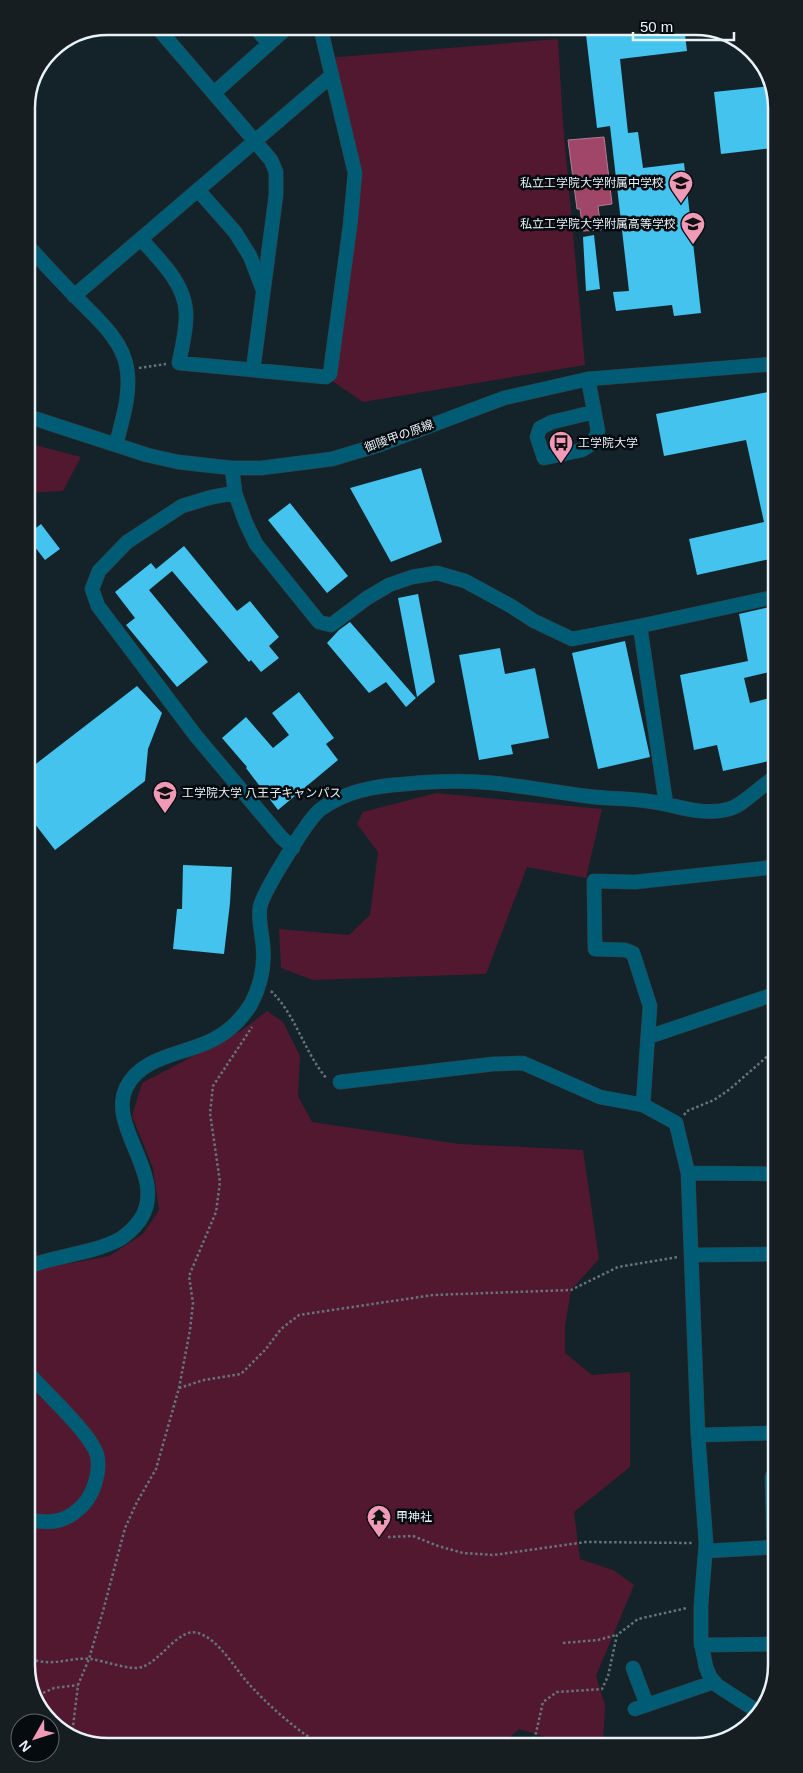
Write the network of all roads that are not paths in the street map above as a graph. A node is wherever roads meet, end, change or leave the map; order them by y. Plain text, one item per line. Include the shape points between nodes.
1 (164, 35) edge
2 (262, 35) edge
3 (279, 35) edge
4 (322, 35) edge
5 (269, 44) junction
6 (331, 76) junction
7 (214, 93) junction
8 (255, 140) junction
9 (198, 190) junction
10 (142, 240) junction
11 (35, 254) edge
12 (264, 290) junction
13 (74, 296) junction
14 (768, 364) edge
15 (253, 370) junction
16 (588, 380) junction
17 (594, 412) junction
18 (35, 419) edge
19 (116, 445) junction
20 (232, 468) junction
21 (235, 493) junction
22 (768, 598) edge
23 (640, 626) junction
24 (768, 782) edge
25 (666, 804) junction
26 (292, 848) junction
27 (768, 868) edge
28 (768, 996) edge
29 (648, 1038) junction
30 (340, 1082) road end
31 (643, 1105) junction
32 (688, 1174) junction
33 (768, 1174) edge
34 (691, 1254) junction
35 (768, 1254) edge
36 (35, 1265) edge
37 (35, 1380) edge
38 (768, 1433) edge
39 (698, 1435) junction
40 (35, 1521) edge
41 (706, 1547) junction
42 (768, 1548) edge
43 (768, 1644) edge
44 (701, 1645) junction
45 (633, 1668) dead end
46 (714, 1682) junction
47 (753, 1709) edge

1 - 7 street
2 - 5 street
3 - 5 street
4 - 6 street
5 - 7 street
6 - 8 street
6 - 15 street via 355,173 330,374 326,377
7 - 8 street
8 - 9 street
8 - 12 street via 271,160 277,185
9 - 10 street
9 - 12 street via 235,232 250,256
10 - 13 street
10 - 15 street via 181,290 186,314 179,363
11 - 13 street
12 - 15 street
13 - 19 street via 118,345 128,369 125,411
14 - 16 street, 御陵甲の原線
16 - 17 street
16 - 20 street, 御陵甲の原線 via 504,398 379,445 332,459
17 - 17 street via 598,430 594,443 582,450 544,458 537,437 540,428
18 - 19 street, 御陵甲の原線
19 - 20 street, 御陵甲の原線 via 178,462
20 - 21 street
21 - 23 street via 256,544 319,622 331,625 389,584 437,573 465,581 572,639
21 - 26 street via 212,496 182,506 127,542 100,571 92,589 98,606 196,736
22 - 23 street
23 - 25 street
24 - 25 street via 732,809 696,811
25 - 26 street via 492,783 433,781 388,785 338,798 317,811
26 - 36 street via 260,905 261,982 248,1008 233,1027 220,1036 148,1065 135,1074 127,1086 122,1108 148,1188 148,1204 143,1216 134,1228 108,1244
27 - 29 street via 635,882 594,881 595,949 633,953 650,1006
28 - 29 street
29 - 31 street
30 - 31 street via 523,1063 600,1097
31 - 32 street via 676,1123
32 - 33 street
32 - 34 street
34 - 35 street
34 - 39 street
37 - 40 street via 90,1440 97,1455 98,1472 94,1488 77,1512 47,1523
38 - 39 street
39 - 41 street
41 - 42 street
41 - 44 street
43 - 44 street
44 - 46 street via 706,1667
45 - 46 street via 641,1707
46 - 47 street

